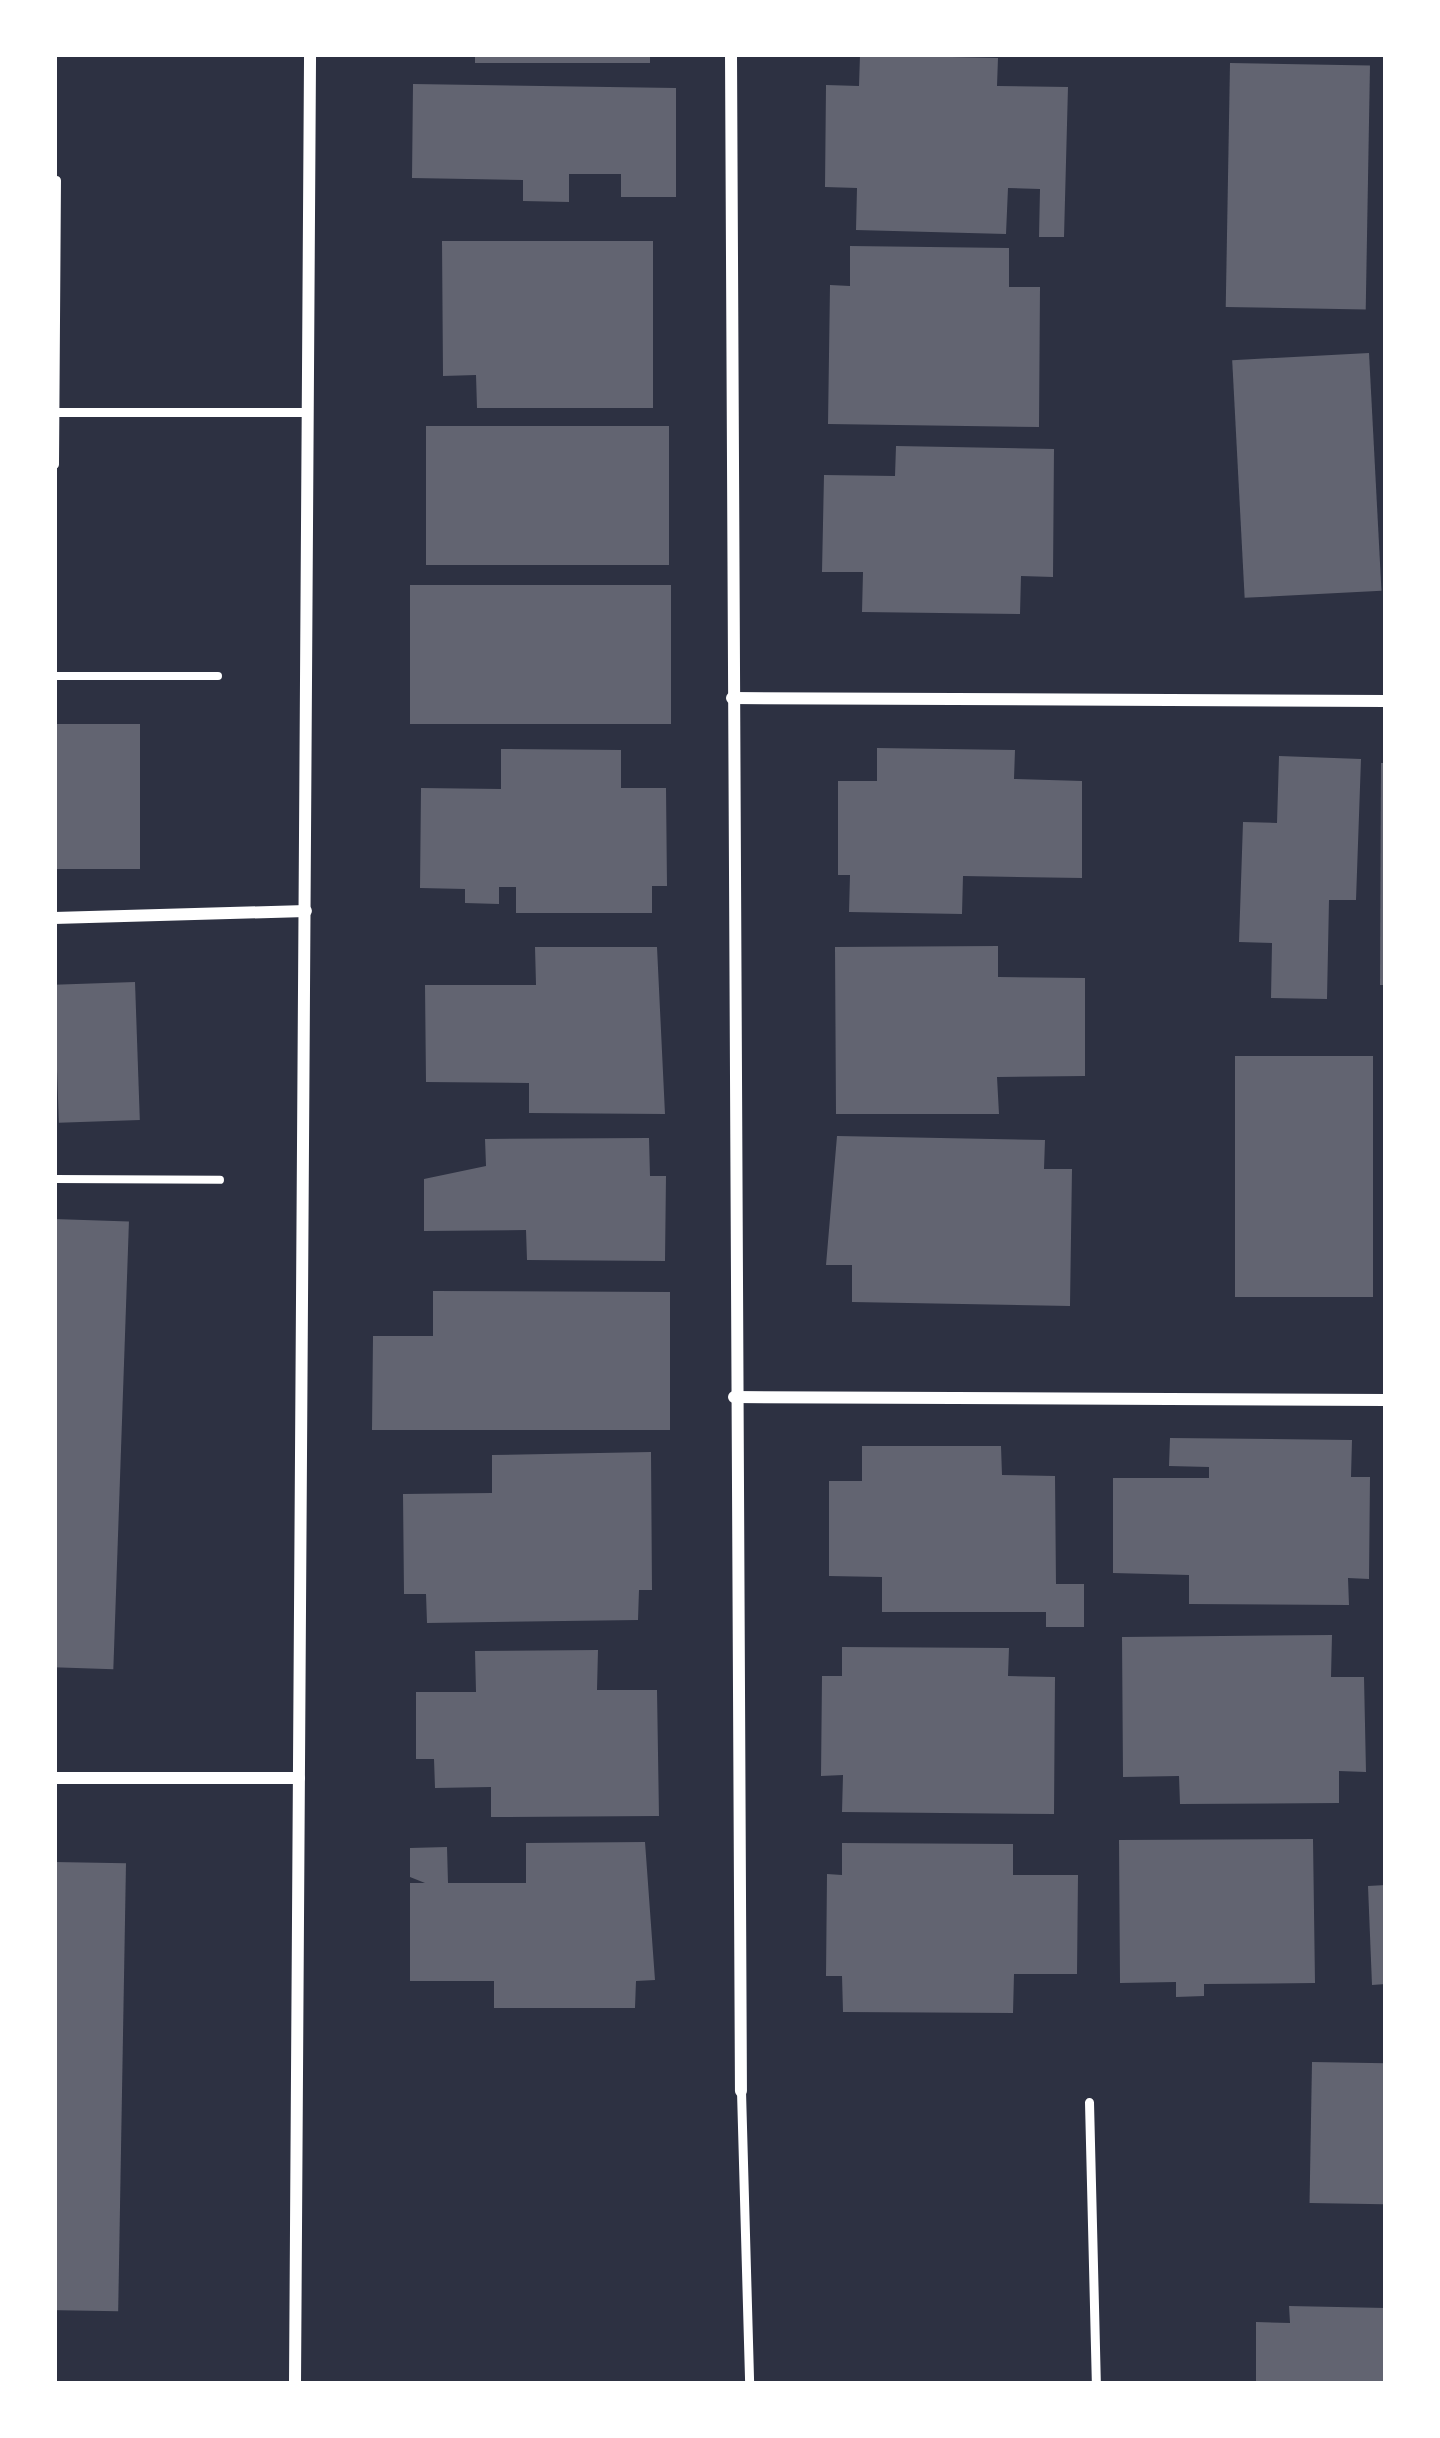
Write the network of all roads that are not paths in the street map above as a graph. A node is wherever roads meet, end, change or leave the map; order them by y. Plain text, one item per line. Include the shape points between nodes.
1 (310, 54) edge
2 (731, 54) edge
3 (56, 180) edge
4 (54, 412) edge
5 (308, 412) junction
6 (54, 464) edge
7 (732, 698) junction
8 (1386, 701) edge
9 (305, 911) junction
10 (54, 918) edge
11 (734, 1397) junction
12 (1386, 1400) edge
13 (54, 1778) edge
14 (299, 1778) junction
15 (741, 2091) joint
16 (1090, 2102) dead end
17 (749, 2381) edge
18 (296, 2384) edge
19 (1096, 2384) edge

1 - 5 street
2 - 7 street
3 - 4 lane
4 - 5 lane
4 - 6 lane
5 - 9 street
7 - 8 street
7 - 11 street
9 - 10 street
9 - 14 street
11 - 12 street
11 - 15 street
13 - 14 street
14 - 18 street
15 - 17 lane
16 - 19 lane

